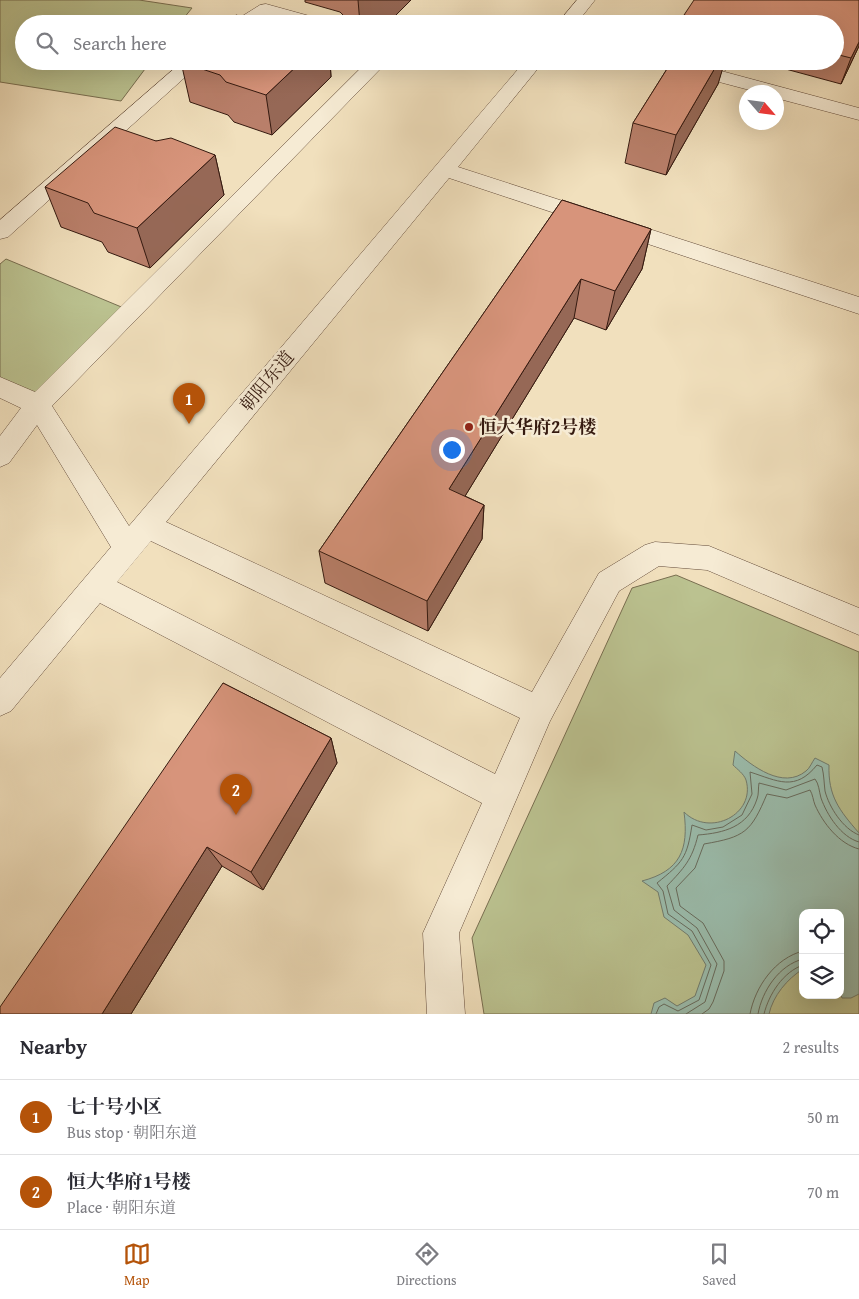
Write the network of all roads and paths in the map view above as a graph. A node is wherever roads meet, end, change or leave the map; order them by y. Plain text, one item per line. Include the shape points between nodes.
1 (586, 0) edge
2 (256, 15) edge
3 (287, 15) edge
4 (574, 15) edge
5 (184, 70) edge
6 (370, 70) edge
7 (527, 70) edge
8 (695, 70) edge
9 (859, 114) edge
10 (444, 170) junction
11 (0, 232) edge
12 (859, 306) edge
13 (0, 387) edge
14 (38, 405) junction
15 (0, 456) edge
16 (146, 526) junction
17 (127, 548) junction
18 (96, 586) junction
19 (859, 622) edge
20 (0, 701) edge
21 (539, 711) junction
22 (501, 795) junction
23 (446, 1014) edge

1 - 4 street
2 - 3 street via 266,9
5 - 11 street
6 - 14 street
7 - 10 street, 朝阳东道
8 - 9 street
10 - 12 street
10 - 16 street, 朝阳东道
13 - 14 street
14 - 15 street
14 - 17 street
16 - 17 street, 朝阳东道
16 - 21 street
17 - 18 street, 朝阳东道
18 - 20 street, 朝阳东道
18 - 22 street
19 - 21 street via 709,558 655,554 609,582
21 - 22 street
22 - 23 street via 441,933

